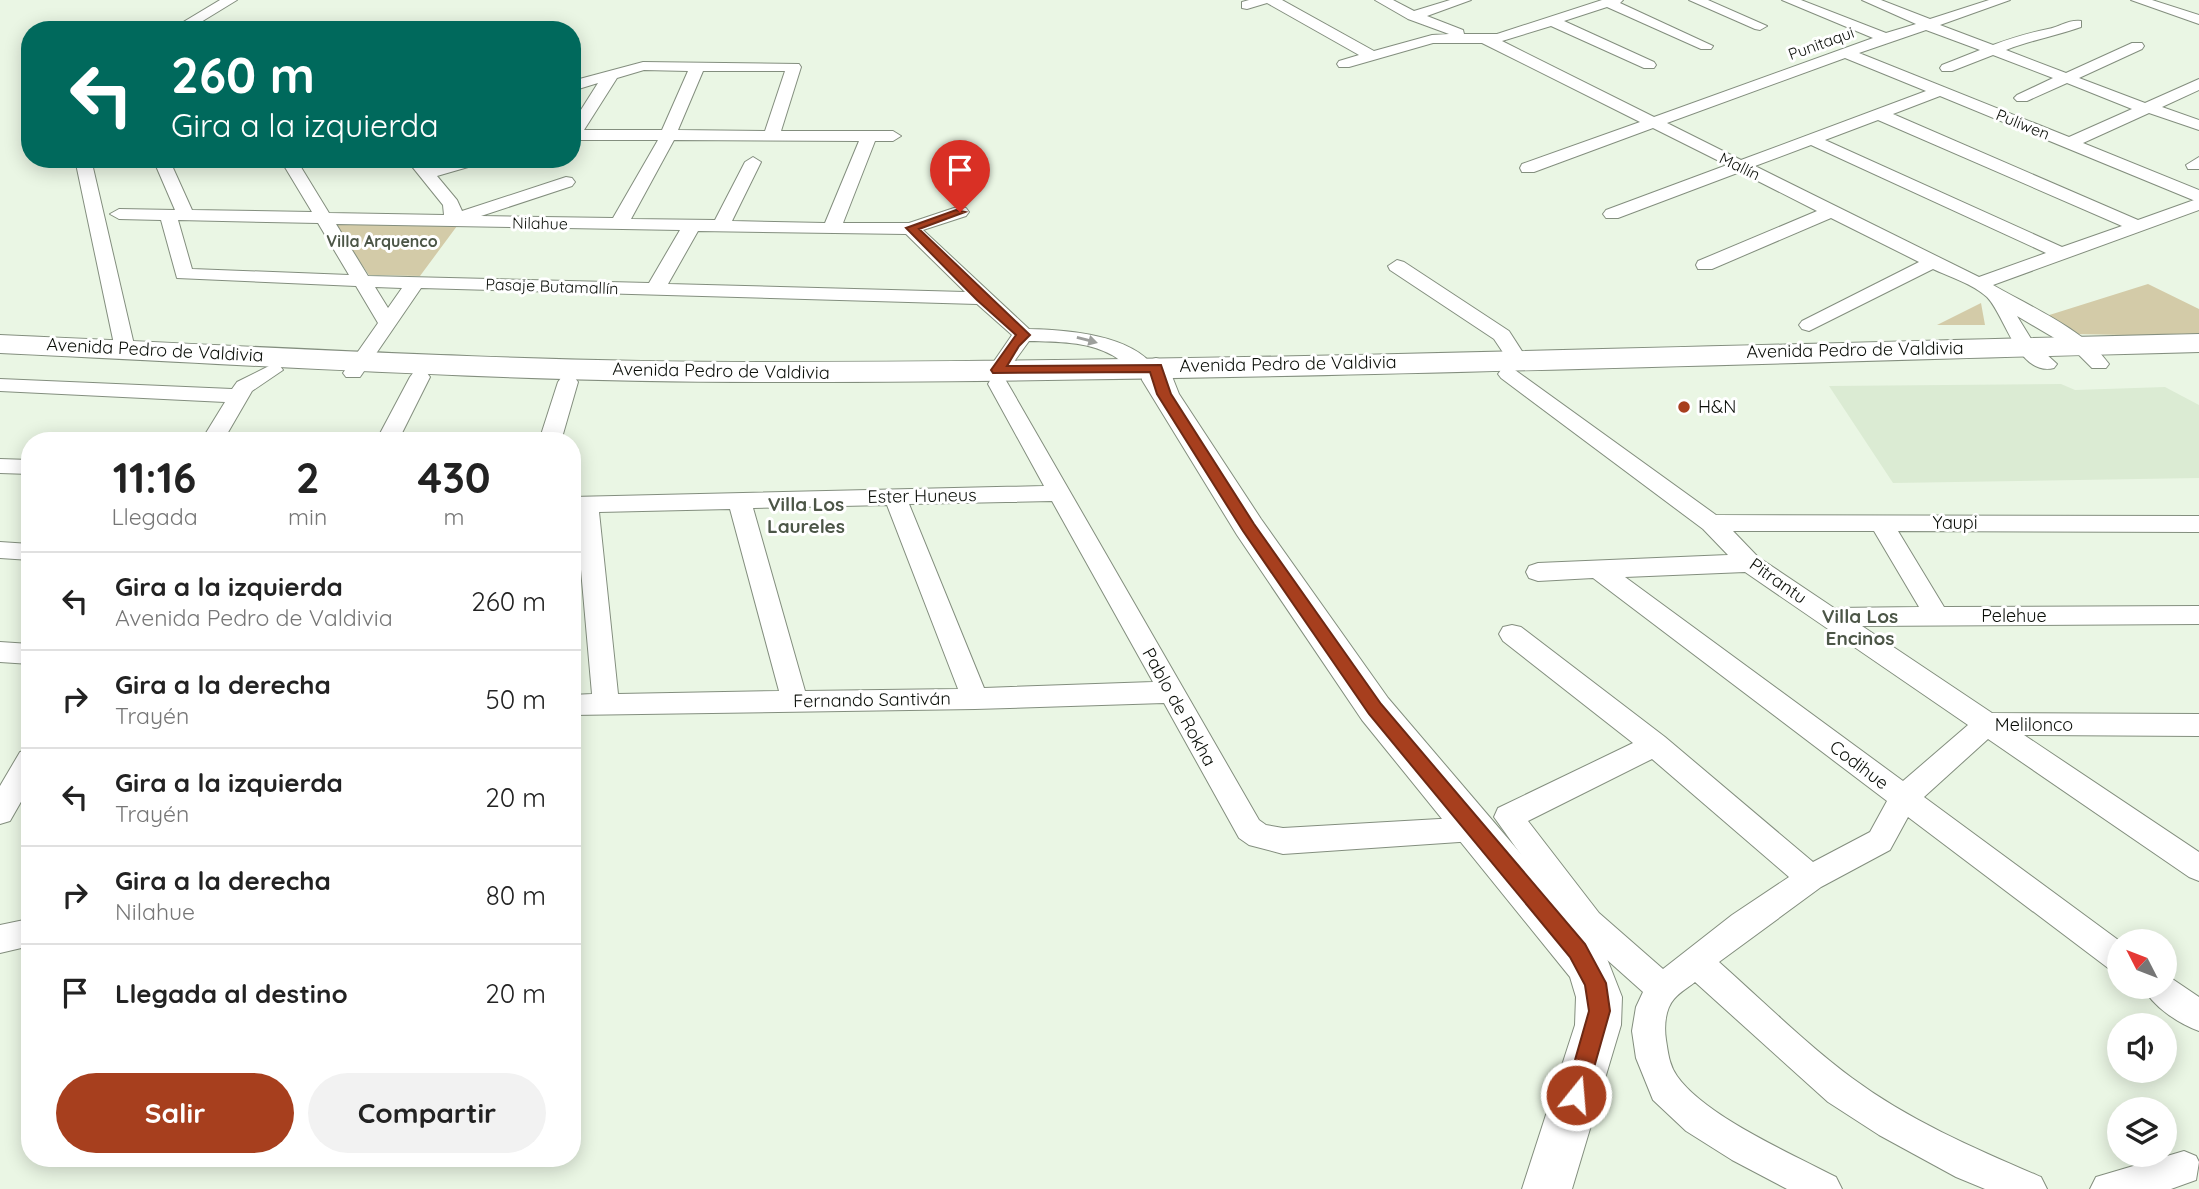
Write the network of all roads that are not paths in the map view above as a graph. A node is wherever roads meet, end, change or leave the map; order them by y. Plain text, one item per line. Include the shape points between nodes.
1 (230, 0) edge
2 (1263, 0) edge
3 (1272, 0) edge
4 (1382, 0) edge
5 (1464, 0) edge
6 (1582, 0) edge
7 (1696, 0) edge
8 (1789, 0) edge
9 (1869, 0) edge
10 (1955, 0) edge
11 (2003, 0) edge
12 (2138, 0) edge
13 (1607, 3) edge
14 (1247, 5) dead end
15 (1977, 8) junction
16 (1413, 16) junction
17 (1552, 20) junction
18 (2199, 20) edge
19 (193, 21) edge
20 (1929, 24) junction
21 (2076, 24) dead end
22 (1760, 26) dead end
23 (1476, 38) junction
24 (1886, 38) junction
25 (1706, 46) dead end
26 (2137, 46) dead end
27 (1992, 50) junction
28 (1846, 53) junction
29 (1370, 55) junction
30 (1344, 64) dead end
31 (1649, 65) dead end
32 (698, 66) junction
33 (1947, 68) dead end
34 (611, 75) junction
35 (2066, 78) junction
36 (581, 83) edge
37 (2199, 84) edge
38 (1940, 91) junction
39 (2022, 98) dead end
40 (2147, 107) junction
41 (1879, 114) junction
42 (581, 122) edge
43 (1651, 122) junction
44 (2199, 125) edge
45 (581, 135) edge
46 (668, 136) junction
47 (869, 136) junction
48 (893, 136) dead end
49 (771, 137) junction
50 (1811, 139) junction
51 (2070, 143) junction
52 (753, 162) dead end
53 (1742, 166) junction
54 (85, 168) edge
55 (164, 168) edge
56 (298, 168) edge
57 (421, 168) edge
58 (445, 168) edge
59 (1528, 168) dead end
60 (425, 174) junction
61 (566, 182) dead end
62 (2199, 196) edge
63 (2199, 204) edge
64 (1832, 211) junction
65 (960, 212) dead end
66 (119, 214) dead end
67 (1612, 214) dead end
68 (177, 216) junction
69 (321, 218) junction
70 (449, 221) junction
71 (619, 224) junction
72 (692, 226) junction
73 (721, 226) junction
74 (2137, 226) junction
75 (832, 228) junction
76 (911, 228) junction
77 (2062, 254) junction
78 (1934, 261) junction
79 (1705, 265) dead end
80 (1397, 266) dead end
81 (362, 281) junction
82 (416, 282) junction
83 (1978, 284) junction
84 (655, 289) junction
85 (1995, 295) junction
86 (982, 298) junction
87 (388, 324) junction
88 (1809, 325) dead end
89 (1024, 335) junction
90 (2199, 343) edge
91 (0, 344) edge
92 (125, 349) junction
93 (2036, 355) junction
94 (2090, 355) junction
95 (0, 359) edge
96 (2199, 362) edge
97 (358, 366) junction
98 (1513, 366) junction
99 (1153, 372) junction
100 (419, 377) junction
101 (998, 377) junction
102 (568, 382) junction
103 (241, 384) junction
104 (0, 386) edge
105 (217, 432) edge
106 (392, 432) edge
107 (553, 432) edge
108 (0, 466) edge
109 (21, 467) edge
110 (1061, 493) junction
111 (895, 497) junction
112 (739, 501) junction
113 (581, 505) edge
114 (581, 513) edge
115 (1712, 523) junction
116 (1881, 523) junction
117 (2199, 524) edge
118 (0, 551) edge
119 (21, 552) edge
120 (1750, 563) junction
121 (1600, 571) junction
122 (1538, 572) dead end
123 (2199, 615) edge
124 (1937, 616) junction
125 (1829, 617) junction
126 (1512, 634) dead end
127 (0, 652) edge
128 (21, 653) edge
129 (1171, 692) junction
130 (975, 699) junction
131 (795, 701) junction
132 (606, 704) junction
133 (581, 705) edge
134 (1987, 724) junction
135 (2199, 726) edge
136 (1655, 745) junction
137 (21, 776) edge
138 (1903, 798) junction
139 (0, 812) edge
140 (1475, 829) junction
141 (2192, 859) edge
142 (1811, 878) junction
143 (2107, 949) edge
144 (1696, 962) junction
145 (1662, 989) junction
146 (2176, 999) edge
147 (2199, 1016) edge
148 (2184, 1168) dead end
149 (1547, 1189) edge
150 (1824, 1189) edge
151 (2029, 1189) edge
152 (2108, 1189) edge

1 - 19 street
2 - 14 street
3 - 29 street
4 - 16 street, Mallín
5 - 16 street
6 - 13 street
7 - 22 street
8 - 24 street
9 - 20 street
10 - 15 street
11 - 15 street, Punitaqui
12 - 18 street
13 - 17 street
13 - 25 street
15 - 20 street, Punitaqui
16 - 23 street, Mallín
17 - 23 street via 1498,38
17 - 31 street
20 - 24 street, Punitaqui
20 - 27 street
21 - 27 street
23 - 29 street via 1432,39
23 - 43 street, Mallín
24 - 28 street, Punitaqui
26 - 35 street
27 - 33 street
27 - 35 street
28 - 38 street, Puliwen
28 - 43 street, Punitaqui
29 - 30 street
32 - 34 street via 643,66
32 - 46 street
32 - 49 street via 794,66
34 - 36 street
34 - 42 street
35 - 39 street
35 - 40 street
37 - 40 street
38 - 41 street
38 - 51 street, Puliwen
40 - 44 street
40 - 51 street
41 - 50 street
41 - 74 street
43 - 53 street, Mallín
43 - 59 street, Punitaqui
45 - 46 street
46 - 49 street
46 - 71 street
47 - 48 street
47 - 49 street
47 - 75 street
50 - 53 street
50 - 77 street
51 - 62 street, Puliwen
52 - 73 street
53 - 64 street, Mallín
53 - 67 street
54 - 92 street
55 - 68 street, Pasaje Butamallín
56 - 69 street
57 - 60 street
58 - 60 street
60 - 70 street via 451,204 454,213
61 - 70 street
63 - 74 street
64 - 78 street, Mallín
64 - 79 street
65 - 76 street, Nilahue
66 - 68 street, Nilahue
68 - 69 street, Nilahue
68 - 81 street, Pasaje Butamallín via 184,274
69 - 70 street, Nilahue
69 - 81 street
70 - 71 street, Nilahue
71 - 72 street, Nilahue
72 - 73 street, Nilahue
72 - 84 street
73 - 75 street, Nilahue
74 - 77 street
75 - 76 street, Nilahue
76 - 86 street
77 - 83 street
78 - 83 street, Mallín
78 - 88 street
80 - 98 street, Pitrantu via 1502,335
81 - 82 street, Pasaje Butamallín
81 - 87 street
82 - 84 street, Pasaje Butamallín
82 - 87 street
83 - 85 street, Mallín
84 - 86 street, Pasaje Butamallín
85 - 93 street, Mallín
85 - 94 street, Mallín
86 - 89 street
87 - 97 street
89 -> 99 street via 1096,342
89 - 101 street via 1014,344
90 - 94 main road, Avenida Pedro de Valdivia
91 - 92 main road, Avenida Pedro de Valdivia
92 - 97 main road, Avenida Pedro de Valdivia
93 - 94 main road, Avenida Pedro de Valdivia
93 - 98 main road, Avenida Pedro de Valdivia
94 - 96 main road, Avenida Pedro de Valdivia
95 - 103 main road, Avenida Pedro de Valdivia
97 - 100 main road, Avenida Pedro de Valdivia
97 - 101 main road, Avenida Pedro de Valdivia
97 - 103 main road, Avenida Pedro de Valdivia via 274,370
98 - 99 main road, Avenida Pedro de Valdivia
98 - 115 street, Pitrantu
99 - 101 main road, Avenida Pedro de Valdivia
99 - 140 street via 1249,527 1375,709
100 - 102 main road, Avenida Pedro de Valdivia
100 - 106 street
101 - 102 main road, Avenida Pedro de Valdivia
101 - 110 street, Pablo de Rokha
102 - 107 street
103 - 104 street
103 - 105 street
108 - 109 street
110 - 111 street, Ester Huneus
110 - 129 street, Pablo de Rokha
111 - 112 street, Ester Huneus
111 - 130 street
112 - 113 street, Ester Huneus
112 - 131 street
114 - 132 street
115 - 116 street, Yaupi
115 - 120 street, Pitrantu
116 - 117 street, Yaupi
116 - 124 street
118 - 119 street
120 - 121 street
120 - 125 street, Pitrantu
121 - 122 street
121 - 138 street, Codihue
123 - 124 street, Pelehue
124 - 125 street, Pelehue
125 - 134 street, Pitrantu
126 - 136 street
127 - 128 street
129 - 130 street, Fernando Santiván
129 - 140 street, Pablo de Rokha via 1244,824 1259,836 1283,841
130 - 131 street, Fernando Santiván
131 - 132 street, Fernando Santiván
132 - 133 street, Fernando Santiván
134 - 135 street, Melilonco
134 - 138 street, Melilonco
134 - 141 street, Pitrantu
136 - 142 street
136 - 145 street via 1508,817 1588,923
137 - 139 street
138 - 142 street, Melilonco via 1880,841
138 - 143 street, Codihue
140 - 149 street via 1577,951 1599,997 1598,1025
142 - 144 street
144 - 145 street
144 - 151 street via 1840,1090 1968,1165
145 - 150 street via 1652,1007 1648,1031 1652,1058 1665,1088 1698,1119
146 - 147 street
148 - 152 street

